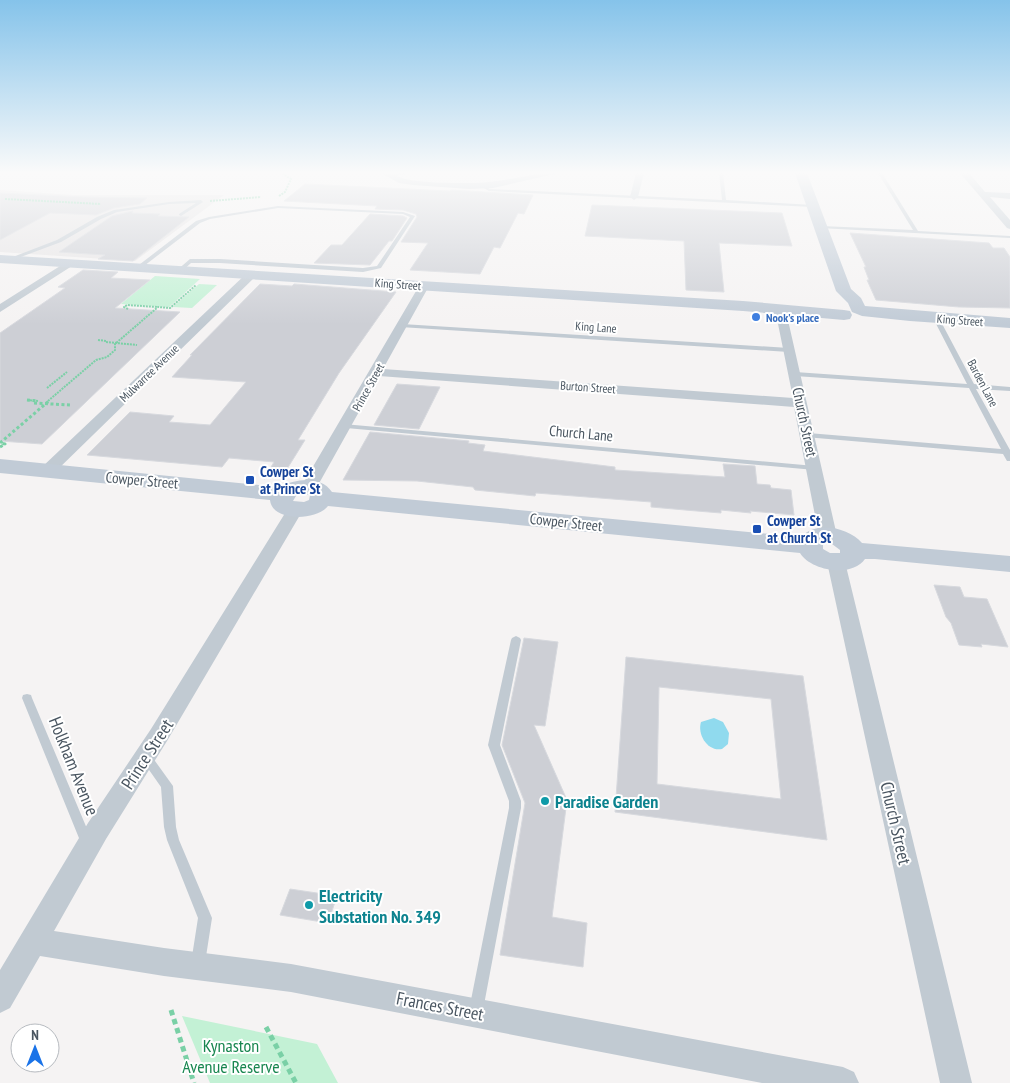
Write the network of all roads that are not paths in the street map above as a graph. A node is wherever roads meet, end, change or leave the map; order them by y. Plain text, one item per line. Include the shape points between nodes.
1 (92, 224) edge
2 (196, 224) edge
3 (408, 224) edge
4 (820, 224) edge
5 (911, 224) edge
6 (821, 227) junction
7 (916, 232) junction
8 (1010, 237) edge
9 (4, 260) edge
10 (68, 264) junction
11 (138, 268) junction
12 (179, 271) junction
13 (251, 275) junction
14 (424, 286) junction
15 (0, 309) edge
16 (788, 309) junction
17 (852, 311) junction
18 (936, 318) junction
19 (1010, 323) edge
20 (402, 326) junction
21 (789, 350) junction
22 (376, 372) junction
23 (795, 374) junction
24 (973, 386) junction
25 (1010, 389) edge
26 (801, 403) junction
27 (346, 426) junction
28 (808, 436) junction
29 (1009, 454) edge
30 (0, 466) edge
31 (815, 468) junction
32 (47, 471) junction
33 (316, 492) junction
34 (290, 502) junction
35 (818, 541) junction
36 (845, 557) junction
37 (1010, 564) edge
38 (516, 640) dead end
39 (27, 698) dead end
40 (146, 757) junction
41 (88, 847) junction
42 (34, 941) junction
43 (198, 966) junction
44 (0, 998) edge
45 (476, 1013) junction
46 (843, 1083) edge
47 (956, 1083) edge

1 - 9 lane via 59,241
2 - 11 lane
3 - 12 lane via 374,269 190,261
4 - 6 street
5 - 7 lane
6 - 7 lane
6 - 17 street via 844,290 842,300
7 - 8 lane
9 - 10 street, King Street
10 - 11 street, King Street
10 - 15 street
11 - 12 street, King Street
12 - 13 street, King Street
13 - 14 street, King Street
13 - 32 street, Mulwarree Avenue
14 - 16 street, King Street
14 - 20 street, Prince Street
16 - 17 street, King Street
16 - 21 street, Church Street
17 - 18 street, King Street
18 - 19 street, King Street
18 - 24 lane, Barden Lane
20 - 21 lane, King Lane
20 - 22 street, Prince Street
21 - 23 street, Church Street
22 - 26 street, Burton Street
22 - 27 street, Prince Street
23 - 24 lane
23 - 26 street, Church Street
24 - 25 lane
24 - 29 lane, Barden Lane
26 - 28 street, Church Street
27 - 31 lane, Church Lane
27 - 33 street, Prince Street
28 - 29 lane
28 - 31 street, Church Street
30 - 32 street, Cowper Street
31 - 35 street, Church Street
32 - 34 street, Cowper Street
33 - 34 street via 316,505
33 - 35 street, Cowper Street
34 - 40 street, Prince Street
35 - 36 street via 812,553 821,559
36 - 37 street via 875,551
36 - 47 street, Church Street
38 - 45 lane via 494,745 515,808
39 - 41 lane, Holkham Avenue
40 - 41 street, Prince Street
40 - 43 lane via 167,786 173,840 206,918
41 - 42 street, Prince Street
42 - 43 street, Frances Street
42 - 44 street, Prince Street
43 - 45 street, Frances Street via 282,977
45 - 46 street, Frances Street

